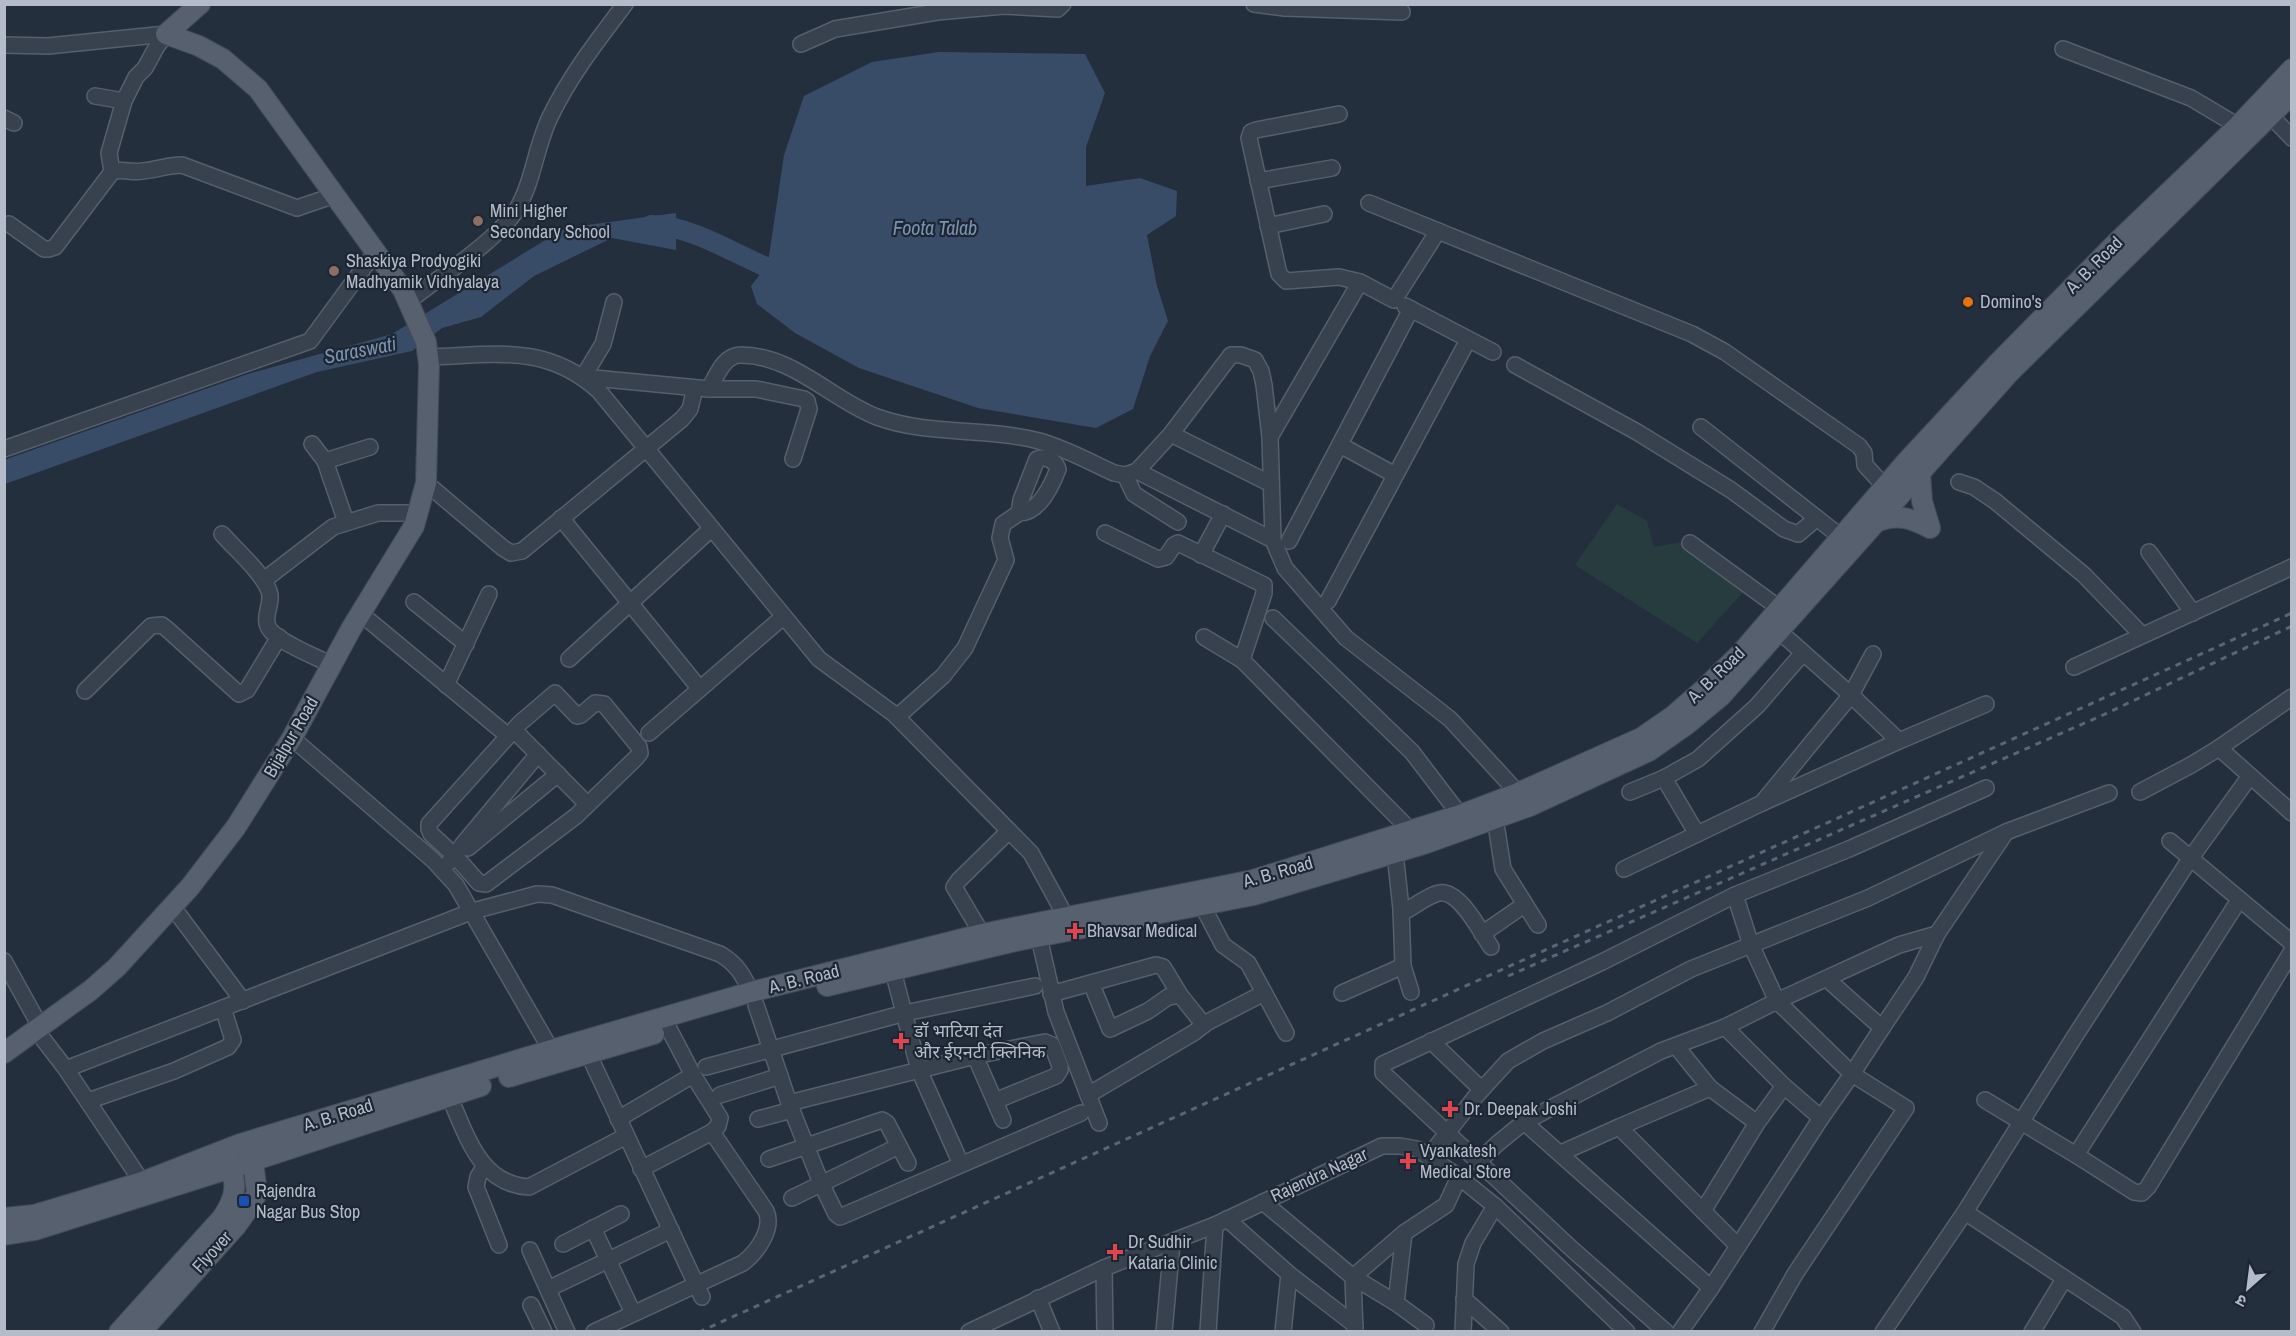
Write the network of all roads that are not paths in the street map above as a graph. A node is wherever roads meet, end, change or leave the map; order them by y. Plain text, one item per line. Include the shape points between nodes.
1 (200, 4) edge
2 (625, 4) edge
3 (1062, 4) edge
4 (1254, 4) edge
5 (1004, 5) edge
6 (1284, 6) edge
7 (938, 8) edge
8 (1358, 8) edge
9 (1402, 12) dead end
10 (166, 34) junction
11 (801, 44) dead end
12 (4, 45) edge
13 (2063, 49) dead end
14 (2292, 69) edge
15 (2292, 94) edge
16 (95, 96) dead end
17 (124, 101) junction
18 (1339, 114) dead end
19 (2271, 116) junction
20 (2238, 126) junction
21 (2292, 138) edge
22 (1332, 168) dead end
23 (112, 172) junction
24 (1258, 181) junction
25 (335, 195) junction
26 (1369, 203) dead end
27 (1324, 214) dead end
28 (9, 224) dead end
29 (1268, 226) junction
30 (1438, 231) junction
31 (376, 251) junction
32 (1360, 282) junction
33 (1394, 300) junction
34 (614, 302) dead end
35 (411, 305) junction
36 (1411, 309) junction
37 (1468, 340) junction
38 (427, 350) junction
39 (1492, 351) dead end
40 (1515, 365) dead end
41 (583, 377) junction
42 (702, 388) junction
43 (1701, 427) dead end
44 (1171, 434) junction
45 (1270, 437) junction
46 (312, 444) dead end
47 (1340, 445) junction
48 (370, 447) dead end
49 (4, 448) edge
50 (646, 448) junction
51 (793, 459) dead end
52 (325, 461) junction
53 (1913, 466) junction
54 (1131, 473) junction
55 (1395, 475) junction
56 (1959, 482) dead end
57 (426, 483) junction
58 (1271, 484) junction
59 (1891, 492) junction
60 (419, 513) junction
61 (1019, 513) dead end
62 (1223, 514) junction
63 (1871, 515) junction
64 (561, 518) junction
65 (1817, 518) junction
66 (346, 522) junction
67 (1178, 522) dead end
68 (711, 529) junction
69 (1105, 533) dead end
70 (222, 534) dead end
71 (1841, 537) junction
72 (1273, 540) junction
73 (1289, 541) dead end
74 (1690, 543) dead end
75 (2149, 552) dead end
76 (1201, 555) junction
77 (2292, 567) edge
78 (264, 580) junction
79 (489, 594) dead end
80 (1328, 601) dead end
81 (414, 602) dead end
82 (630, 603) junction
83 (1779, 608) junction
84 (360, 613) junction
85 (2193, 613) junction
86 (783, 617) junction
87 (1274, 618) dead end
88 (1780, 632) junction
89 (2142, 635) junction
90 (279, 637) junction
91 (1204, 637) dead end
92 (466, 644) junction
93 (1803, 652) junction
94 (1873, 654) dead end
95 (569, 659) dead end
96 (1242, 660) junction
97 (332, 665) junction
98 (2074, 667) dead end
99 (446, 685) junction
100 (700, 689) junction
101 (85, 691) dead end
102 (1851, 695) junction
103 (2292, 697) edge
104 (1986, 704) dead end
105 (897, 717) junction
106 (508, 730) junction
107 (650, 733) dead end
108 (292, 738) junction
109 (1899, 741) junction
110 (2219, 748) junction
111 (538, 754) junction
112 (558, 774) junction
113 (2250, 776) junction
114 (1664, 778) junction
115 (1986, 788) dead end
116 (1630, 792) dead end
117 (2140, 792) dead end
118 (1518, 793) junction
119 (2109, 793) dead end
120 (1762, 803) junction
121 (587, 804) junction
122 (2292, 813) edge
123 (1460, 814) junction
124 (1495, 818) junction
125 (1009, 831) junction
126 (1411, 831) junction
127 (2006, 832) junction
128 (1697, 834) junction
129 (2170, 841) dead end
130 (1395, 853) junction
131 (2190, 859) junction
132 (448, 864) junction
133 (1624, 868) dead end
134 (1736, 895) junction
135 (2239, 900) junction
136 (1202, 905) junction
137 (1524, 905) junction
138 (172, 906) junction
139 (473, 911) junction
140 (1401, 913) junction
141 (1066, 917) junction
142 (1538, 925) dead end
143 (982, 934) junction
144 (1937, 934) junction
145 (1039, 937) junction
146 (2292, 943) edge
147 (1750, 945) junction
148 (2292, 951) edge
149 (4, 961) edge
150 (1403, 966) junction
151 (893, 971) junction
152 (1827, 979) junction
153 (1091, 983) junction
154 (1035, 986) dead end
155 (1411, 992) dead end
156 (1264, 993) junction
157 (1341, 993) dead end
158 (1051, 994) junction
159 (1180, 995) junction
160 (754, 999) junction
161 (243, 1001) junction
162 (1777, 1001) junction
163 (223, 1008) junction
164 (905, 1013) junction
165 (1204, 1025) junction
166 (1725, 1027) junction
167 (1882, 1028) junction
168 (38, 1029) junction
169 (669, 1029) junction
170 (1286, 1033) dead end
171 (1431, 1041) junction
172 (1676, 1046) junction
173 (551, 1050) junction
174 (770, 1050) junction
175 (4, 1053) edge
176 (588, 1053) junction
177 (975, 1056) junction
178 (66, 1069) junction
179 (919, 1070) junction
180 (699, 1071) junction
181 (1852, 1074) junction
182 (780, 1076) junction
183 (1784, 1086) junction
184 (1710, 1088) junction
185 (1481, 1089) junction
186 (720, 1095) dead end
187 (1088, 1095) junction
188 (449, 1096) junction
189 (1984, 1100) dead end
190 (88, 1101) junction
191 (995, 1101) junction
192 (791, 1107) junction
193 (1081, 1113) dead end
194 (1821, 1118) junction
195 (618, 1119) junction
196 (758, 1119) dead end
197 (1003, 1120) dead end
198 (2021, 1120) junction
199 (1524, 1122) junction
200 (1099, 1123) dead end
201 (1757, 1123) junction
202 (1619, 1126) junction
203 (712, 1132) junction
204 (1446, 1134) junction
205 (626, 1136) junction
206 (246, 1142) junction
207 (807, 1144) junction
208 (898, 1146) junction
209 (224, 1150) junction
210 (1561, 1153) junction
211 (2076, 1155) junction
212 (1429, 1156) junction
213 (770, 1159) dead end
214 (253, 1161) junction
215 (1478, 1162) junction
216 (908, 1163) dead end
217 (962, 1164) junction
218 (484, 1167) junction
219 (231, 1168) junction
220 (641, 1169) junction
221 (1460, 1177) junction
222 (142, 1182) junction
223 (821, 1183) junction
224 (792, 1198) dead end
225 (1263, 1202) junction
226 (1495, 1206) junction
227 (1703, 1211) junction
228 (1965, 1212) junction
229 (621, 1214) dead end
230 (4, 1218) edge
231 (1221, 1222) junction
232 (593, 1228) junction
233 (671, 1230) junction
234 (1404, 1233) junction
235 (4, 1235) edge
236 (1172, 1243) junction
237 (563, 1244) dead end
238 (499, 1245) dead end
239 (1738, 1246) junction
240 (530, 1250) dead end
241 (609, 1260) junction
242 (1104, 1268) junction
243 (1289, 1274) junction
244 (1353, 1277) junction
245 (2064, 1279) junction
246 (177, 1280) junction
247 (1711, 1288) junction
248 (548, 1289) junction
249 (699, 1290) junction
250 (1038, 1298) junction
251 (1464, 1299) junction
252 (1396, 1303) junction
253 (531, 1305) dead end
254 (633, 1313) junction
255 (1426, 1325) dead end
256 (1355, 1328) edge
257 (119, 1332) edge
258 (141, 1332) edge
259 (544, 1332) edge
260 (567, 1332) edge
261 (594, 1332) edge
262 (969, 1332) edge
263 (1052, 1332) edge
264 (1105, 1332) edge
265 (1164, 1332) edge
266 (1208, 1332) edge
267 (1283, 1332) edge
268 (1463, 1332) edge
269 (1501, 1332) edge
270 (1627, 1332) edge
271 (1666, 1332) edge
272 (1680, 1332) edge
273 (1762, 1332) edge
274 (1883, 1332) edge
275 (2032, 1332) edge
276 (2133, 1332) edge

1 - 10 main road
2 - 35 street via 581,62 550,117 533,173 516,210 497,233
3 - 5 street via 1058,9
4 - 6 street
5 - 7 street
6 - 8 street
7 - 11 street via 835,28
8 - 9 street
10 - 12 street via 48,46
10 - 17 street
10 - 25 main road via 223,59 258,88
13 - 20 street via 2191,98
14 - 20 main road, A. B. Road
15 - 19 main road, A. B. Road
16 - 17 street
17 - 23 street via 109,153
18 - 24 street via 1251,132
19 - 21 street
19 - 53 main road, A. B. Road
20 - 53 main road, A. B. Road via 2116,242 1997,364
22 - 24 street
23 - 25 street via 182,165 297,208
23 - 28 street via 55,247 44,249
24 - 29 street
25 - 31 main road
26 - 30 street
27 - 29 street
29 - 32 street via 1279,274 1286,280 1339,277
30 - 33 street
30 - 59 street via 1692,334 1725,352 1859,446 1865,465
31 - 35 main road
31 - 49 street via 310,341
32 - 33 street
32 - 45 street
33 - 36 street
34 - 41 street via 603,344
35 - 38 main road
36 - 37 street
36 - 47 street
37 - 39 street
37 - 55 street
38 - 41 street via 543,359
38 - 57 main road, Bijalpur Road
40 - 65 street via 1646,437 1731,490 1784,529 1798,534
41 - 42 street
41 - 50 street
42 - 50 street via 687,414
42 - 51 street via 756,389 807,401 809,409
42 - 54 street via 727,359 757,357 803,375 878,417 922,427 1040,441 1114,474
43 - 65 street
44 - 45 street via 1231,355 1241,355 1255,360 1261,370
44 - 54 street
44 - 58 street
45 - 58 street
46 - 52 street
47 - 55 street
47 - 73 street
48 - 52 street
50 - 64 street
50 - 68 street
52 - 66 street
53 - 59 main road, A. B. Road
53 - 63 main road via 1930,528 1904,517
54 - 62 street
54 - 67 street via 1134,494
55 - 80 street
56 - 89 street via 1995,501 2084,575
57 - 60 main road, Bijalpur Road
57 - 64 street via 511,553 522,551
58 - 72 street
59 - 63 main road, A. B. Road
60 - 66 street via 378,513
60 - 84 main road, Bijalpur Road
61 - 105 street via 1003,524 1000,531 1006,560 965,648 943,676
62 - 72 street
62 - 76 street
63 - 71 main road, A. B. Road
63 - 88 main road, A. B. Road
64 - 82 street
65 - 71 street
66 - 78 street via 326,531
68 - 82 street
68 - 86 street
69 - 76 street via 1158,559 1166,557 1178,543
70 - 78 street
71 - 83 main road, A. B. Road
72 - 118 street via 1285,568 1346,638 1449,719
74 - 83 street
75 - 85 street
76 - 96 street via 1264,585
77 - 85 street
78 - 90 street via 271,597 267,626
79 - 92 street
81 - 92 street
82 - 95 street
82 - 100 street
83 - 118 main road, A. B. Road via 1734,660 1673,716 1641,738
84 - 97 main road, Bijalpur Road
84 - 99 street
85 - 89 street
86 - 100 street
86 - 105 street via 819,659
87 - 123 street via 1412,752
88 - 93 street
88 - 124 main road, A. B. Road via 1721,696 1649,752
89 - 98 street
90 - 97 street
90 - 101 street via 247,690 239,694 167,628 157,624
91 - 96 street
92 - 99 street
93 - 102 street
93 - 114 street via 1757,706 1698,759
94 - 102 street
96 - 126 street
97 - 108 main road, Bijalpur Road
99 - 106 street
100 - 107 street
102 - 109 street
102 - 120 street
103 - 110 street
104 - 109 street
105 - 125 street
106 - 111 street
106 - 121 street via 555,693 578,716 596,703 604,704 640,753
106 - 132 street via 429,824
108 - 132 street
108 - 138 main road, Bijalpur Road via 236,827
109 - 120 street
110 - 113 street
110 - 117 street
111 - 112 street
111 - 132 street
112 - 121 street
112 - 132 street
113 - 122 street
113 - 131 street
114 - 116 street
114 - 128 street
115 - 134 street
118 - 123 main road, A. B. Road
119 - 127 street
120 - 128 street
121 - 132 street via 486,884
123 - 126 main road, A. B. Road
124 - 130 main road, A. B. Road
124 - 137 street via 1503,869
125 - 141 street via 1031,853
125 - 143 street via 954,887
126 - 141 main road, A. B. Road via 1253,880
127 - 144 street
127 - 147 street via 1868,898
128 - 133 street
129 - 131 street
130 - 136 main road, A. B. Road via 1254,895
130 - 140 street
131 - 135 street
131 - 198 street
132 - 139 street
134 - 147 street
134 - 171 street
135 - 146 street
135 - 211 street
136 - 145 main road, A. B. Road
136 - 156 street via 1223,945 1245,958
137 - 140 street via 1486,940 1467,910 1448,894 1438,893
137 - 142 street
138 - 161 street
138 - 168 main road, Bijalpur Road via 91,990
139 - 160 street via 537,894 552,895 720,954 741,971
139 - 161 street
139 - 173 street
140 - 150 street
141 - 143 main road, A. B. Road
143 - 160 main road, A. B. Road
144 - 152 street via 1899,945
144 - 167 street via 1916,977
145 - 151 main road, A. B. Road
145 - 158 street
147 - 162 street
147 - 185 street via 1691,969 1543,1041 1508,1061
148 - 211 street via 2142,1193 2134,1192
149 - 168 street
150 - 155 street
150 - 157 street
151 - 160 main road, A. B. Road
151 - 164 street
152 - 162 street
152 - 167 street
153 - 158 street
153 - 159 street via 1156,965 1163,967
153 - 159 street via 1110,1029
154 - 164 street
156 - 165 street
156 - 170 street
158 - 187 street
159 - 165 street
160 - 169 main road, A. B. Road
160 - 173 main road, A. B. Road
160 - 174 street
161 - 163 street
162 - 166 street
162 - 181 street
163 - 178 street
163 - 190 street via 233,1040 228,1047
164 - 174 street
164 - 179 street
165 - 187 street
166 - 172 street
166 - 183 street
167 - 181 street
168 - 175 main road, Bijalpur Road
168 - 178 street
169 - 176 main road, A. B. Road
169 - 180 street
171 - 185 street
171 - 204 street via 1387,1061 1382,1069
172 - 184 street
172 - 199 street
173 - 206 main road, A. B. Road
174 - 180 street
174 - 182 street
176 - 188 main road, A. B. Road
176 - 195 street
177 - 179 street
177 - 191 street
177 - 191 street via 1045,1042 1052,1045 1060,1066 1056,1076
178 - 190 street
179 - 192 street
179 - 217 street
180 - 195 street
180 - 203 street via 720,1118
181 - 194 street
181 - 273 street via 1906,1108 1795,1274
182 - 186 street
182 - 192 street
183 - 194 street
183 - 201 street
184 - 201 street
184 - 202 street
185 - 204 street
187 - 200 street
188 - 214 main road, A. B. Road
188 - 218 street
189 - 198 street
190 - 222 street
191 - 197 street
192 - 196 street
192 - 207 street
193 - 217 street
194 - 239 street
195 - 205 street
198 - 211 street
198 - 228 street
199 - 210 street
199 - 215 street
201 - 227 street
202 - 210 street
202 - 227 street
203 - 220 street
203 - 249 street via 766,1210 768,1222 753,1255
204 - 212 street
204 - 215 street
205 - 218 street via 529,1187 512,1184
205 - 220 street
206 - 209 main road, A. B. Road
206 - 214 main road, Flyover
207 - 208 street via 882,1120
207 - 213 street
207 - 223 street
208 - 216 street
208 - 223 street
209 - 219 main road, Flyover
209 - 222 main road, A. B. Road
210 - 247 street
212 - 221 street, Rajendra Nagar
212 - 225 street, Rajendra Nagar via 1417,1149 1382,1146
214 - 219 main road, A. B. Road
214 - 246 main road, Flyover via 257,1193 251,1205 236,1226
215 - 271 street
217 - 223 street via 844,1217 836,1214
218 - 238 street via 478,1177 477,1192
219 - 235 main road via 36,1230
219 - 246 main road, Flyover via 236,1188 231,1204
220 - 233 street
221 - 226 street, Rajendra Nagar
221 - 234 street via 1446,1205
222 - 230 main road, A. B. Road via 34,1215
223 - 224 street
225 - 231 street, Rajendra Nagar
225 - 244 street
226 - 251 street via 1469,1254
226 - 270 street, Rajendra Nagar
227 - 239 street
228 - 245 street
228 - 274 street
229 - 232 street
231 - 236 street, Rajendra Nagar
231 - 243 street
231 - 266 street
232 - 237 street
232 - 241 street
233 - 241 street
233 - 249 street
234 - 244 street
234 - 252 street
236 - 242 street, Rajendra Nagar
236 - 265 street
239 - 247 street
240 - 248 street
241 - 248 street
241 - 254 street
242 - 250 street, Rajendra Nagar
242 - 264 street
243 - 256 street
243 - 267 street
244 - 252 street
244 - 256 street
245 - 275 street
245 - 276 street via 2123,1317
246 - 257 main road, Flyover
246 - 258 main road, Flyover
247 - 272 street
248 - 260 street
249 - 254 street
250 - 262 street, Rajendra Nagar
250 - 263 street
251 - 268 street
251 - 269 street
252 - 255 street
253 - 259 street
254 - 261 street

